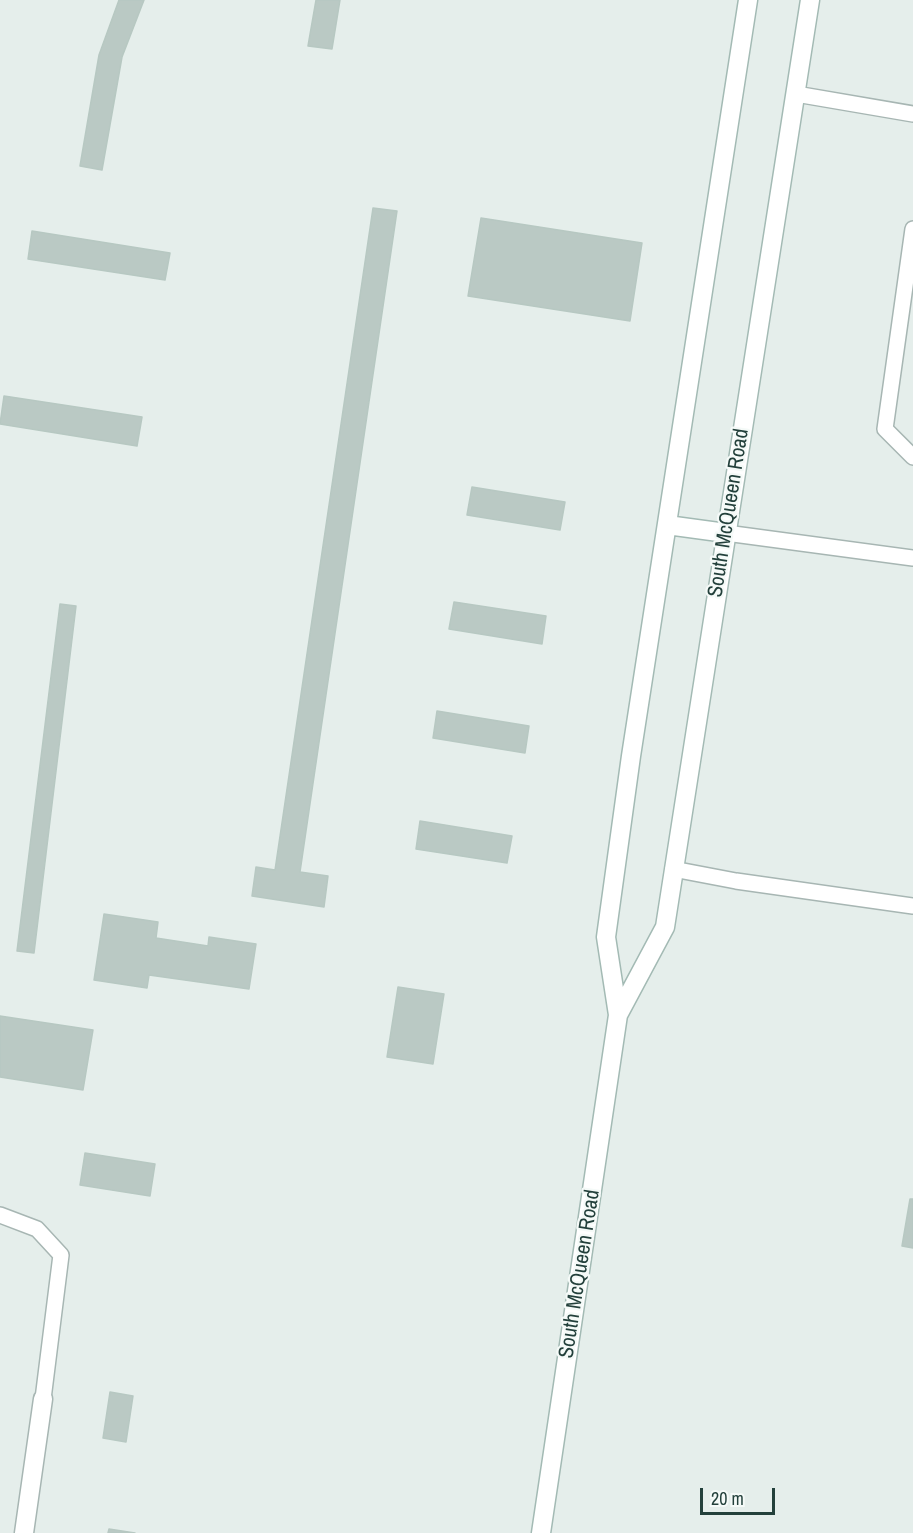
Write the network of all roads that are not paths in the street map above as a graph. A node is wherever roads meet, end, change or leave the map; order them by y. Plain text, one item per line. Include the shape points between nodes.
1 (748, 0) edge
2 (810, 0) edge
3 (795, 94) junction
4 (913, 114) edge
5 (913, 229) edge
6 (913, 457) edge
7 (667, 525) junction
8 (726, 533) junction
9 (913, 558) edge
10 (673, 869) junction
11 (913, 906) edge
12 (618, 1015) junction
13 (0, 1215) edge
14 (43, 1399) joint
15 (24, 1533) edge
16 (541, 1533) edge

1 - 7 main road, South McQueen Road
2 - 3 main road, South McQueen Road
3 - 4 lane
3 - 8 main road, South McQueen Road
5 - 6 lane via 885,429
7 - 8 main road
7 - 12 main road, South McQueen Road via 606,937
8 - 9 lane
8 - 10 main road, South McQueen Road
10 - 11 lane
10 - 12 main road, South McQueen Road via 665,927
12 - 16 main road, South McQueen Road
13 - 14 lane via 37,1229 61,1256
14 - 15 main road

